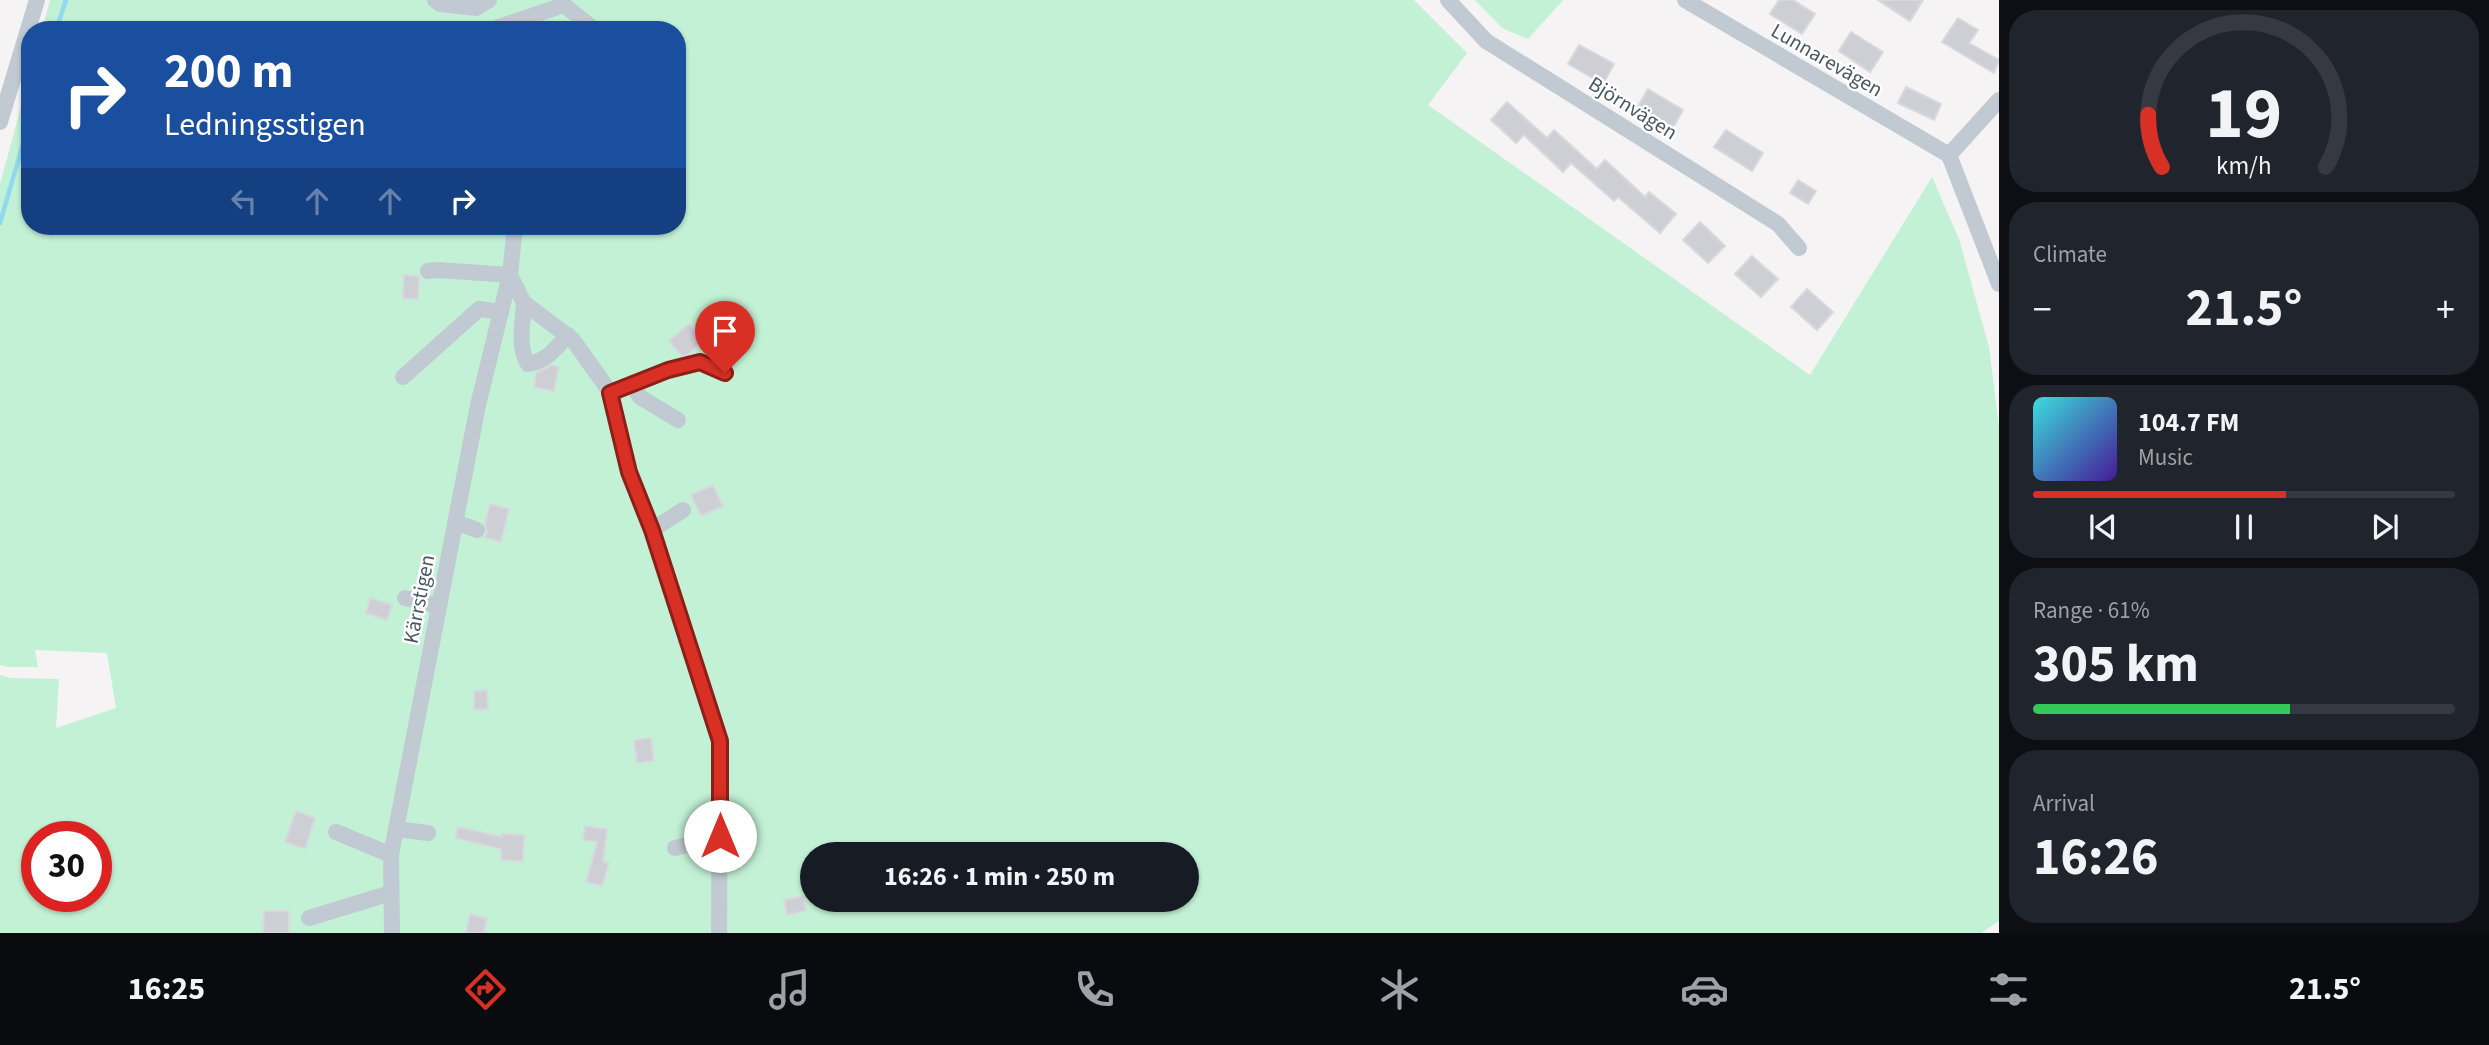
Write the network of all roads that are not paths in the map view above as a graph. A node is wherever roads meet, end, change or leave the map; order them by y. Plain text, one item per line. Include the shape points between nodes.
1 (37, 0) edge
2 (435, 0) edge
3 (489, 0) edge
4 (1448, 0) edge
5 (1685, 0) edge
6 (31, 21) edge
7 (494, 21) edge
8 (519, 21) edge
9 (584, 21) edge
10 (21, 52) edge
11 (1999, 100) edge
12 (0, 121) edge
13 (1949, 155) junction
14 (514, 235) edge
15 (1799, 248) dead end
16 (428, 271) dead end
17 (510, 275) junction
18 (1999, 284) edge
19 (524, 303) junction
20 (501, 312) junction
21 (568, 335) junction
22 (725, 373) dead end
23 (403, 376) dead end
24 (632, 384) junction
25 (610, 393) junction
26 (678, 420) dead end
27 (683, 510) dead end
28 (455, 522) junction
29 (477, 530) dead end
30 (652, 530) junction
31 (405, 598) dead end
32 (439, 606) junction
33 (396, 829) junction
34 (336, 832) dead end
35 (428, 833) dead end
36 (720, 836) junction
37 (675, 848) dead end
38 (391, 855) junction
39 (391, 893) junction
40 (309, 918) dead end
41 (392, 933) edge
42 (719, 933) edge

1 - 6 street
2 - 3 street via 476,8
3 - 7 street
4 - 15 street, Björnvägen via 1486,41 1778,224
5 - 13 street, Lunnarevägen
8 - 9 street via 564,5
10 - 12 street
11 - 13 street
13 - 18 street
14 - 17 street, Kärrstigen
16 - 17 street
17 - 19 street
17 - 20 street, Kärrstigen
19 - 21 street
19 - 21 street via 522,355 528,364 548,357
20 - 23 street via 479,309
20 - 28 street, Kärrstigen
21 - 25 street
22 - 24 street via 700,362
24 - 25 street
24 - 26 street via 640,397
25 - 30 street via 629,472
27 - 30 street
28 - 29 street
28 - 32 street, Kärrstigen
30 - 36 street via 720,741
31 - 32 street
32 - 33 street, Kärrstigen
33 - 35 street
33 - 38 street, Kärrstigen
34 - 38 street
36 - 37 street
36 - 42 street
38 - 39 street, Kärrstigen
39 - 40 street
39 - 41 street, Kärrstigen

